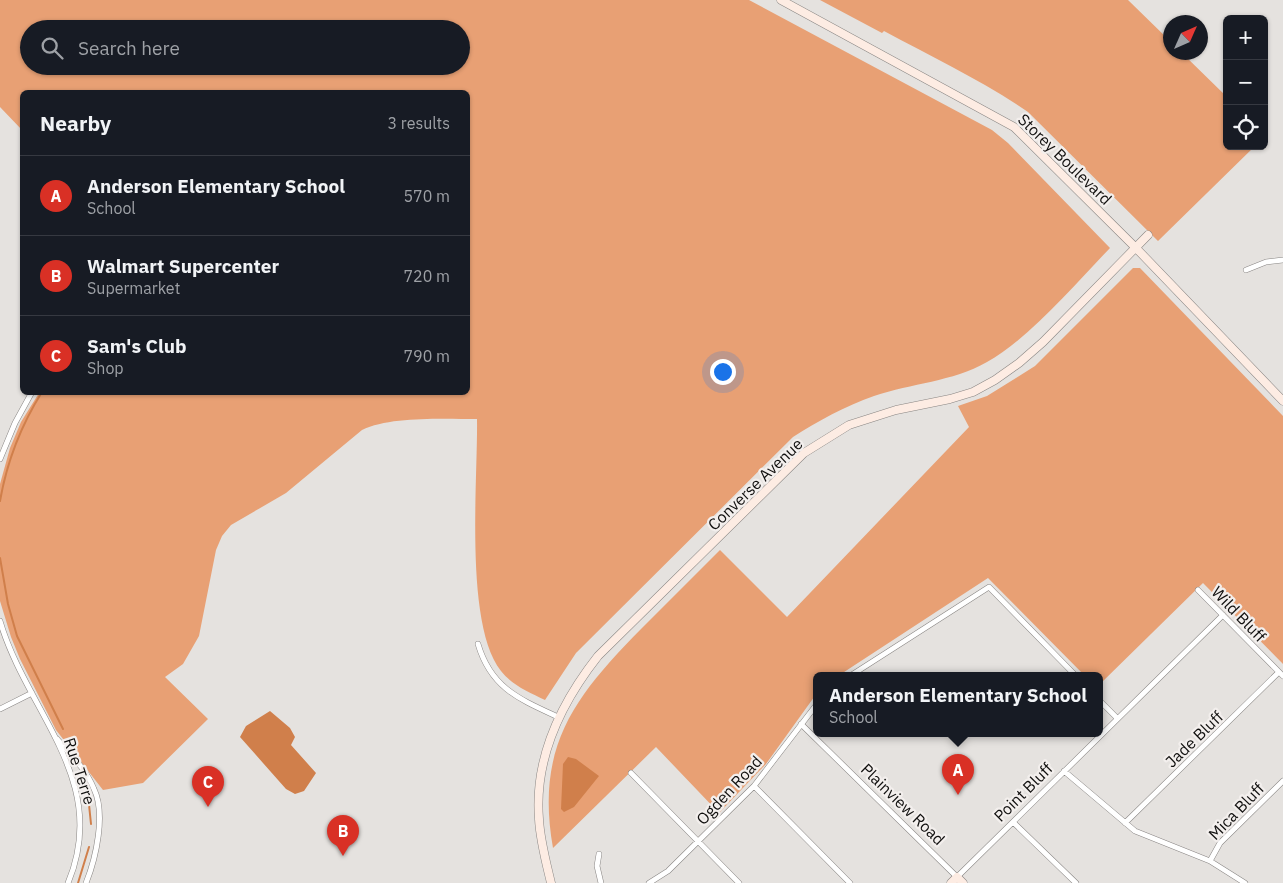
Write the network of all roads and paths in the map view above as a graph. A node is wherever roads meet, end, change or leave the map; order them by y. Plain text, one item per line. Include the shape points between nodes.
1 (780, 0) edge
2 (1148, 236) dead end
3 (1136, 248) junction
4 (1283, 260) edge
5 (1246, 270) dead end
6 (30, 395) edge
7 (1283, 401) edge
8 (0, 459) edge
9 (1198, 590) dead end
10 (1222, 615) junction
11 (0, 621) edge
12 (478, 644) dead end
13 (856, 672) edge
14 (1072, 672) edge
15 (1281, 674) edge
16 (32, 693) junction
17 (1103, 704) edge
18 (0, 709) edge
19 (813, 709) edge
20 (558, 717) junction
21 (1117, 718) junction
22 (801, 724) junction
23 (1103, 732) edge
24 (54, 735) junction
25 (813, 736) edge
26 (814, 737) edge
27 (1098, 737) edge
28 (1064, 771) junction
29 (630, 773) dead end
30 (1283, 781) edge
31 (754, 786) junction
32 (1013, 822) junction
33 (1125, 823) junction
34 (698, 841) junction
35 (600, 854) dead end
36 (1210, 861) junction
37 (957, 877) junction
38 (68, 883) edge
39 (86, 883) edge
40 (551, 883) edge
41 (601, 883) edge
42 (649, 883) edge
43 (739, 883) edge
44 (850, 883) edge
45 (951, 883) edge
46 (963, 883) edge
47 (1076, 883) edge
48 (1245, 883) edge

1 - 3 main road, Storey Boulevard via 1007,122
2 - 3 main road, Converse Avenue
3 - 7 main road, Storey Boulevard
3 - 20 main road, Converse Avenue via 1043,342 996,380 973,392 849,425 804,453 598,656 571,692
4 - 5 street via 1266,262
6 - 8 street
9 - 10 street, Wild Bluff
10 - 15 street, Wild Bluff
10 - 21 street, Point Bluff
11 - 16 street
12 - 20 street via 484,662 501,684 525,702
13 - 14 street via 989,587
15 - 33 street, Jade Bluff
16 - 18 street
16 - 24 street
17 - 21 street
19 - 22 street, Ogden Road
20 - 40 main road, Converse Avenue via 542,764 538,804 540,834
21 - 23 street, Point Bluff
22 - 25 street, Plainview Road
22 - 31 street, Ogden Road
24 - 38 street, Rue Terre via 77,793 82,827
24 - 39 street, Rue Terre via 80,764 98,802 97,849
26 - 37 street, Plainview Road
27 - 28 street, Point Bluff
28 - 32 street, Point Bluff
28 - 33 street
29 - 34 street
30 - 36 street, Mica Bluff via 1220,843
31 - 34 street, Ogden Road
31 - 44 street
32 - 37 street, Point Bluff
32 - 47 street
33 - 36 street via 1151,839
34 - 42 street, Ogden Road via 668,871
34 - 43 street
35 - 41 street
36 - 48 street
37 - 45 main road, Point Bluff
37 - 46 main road, Plainview Road

